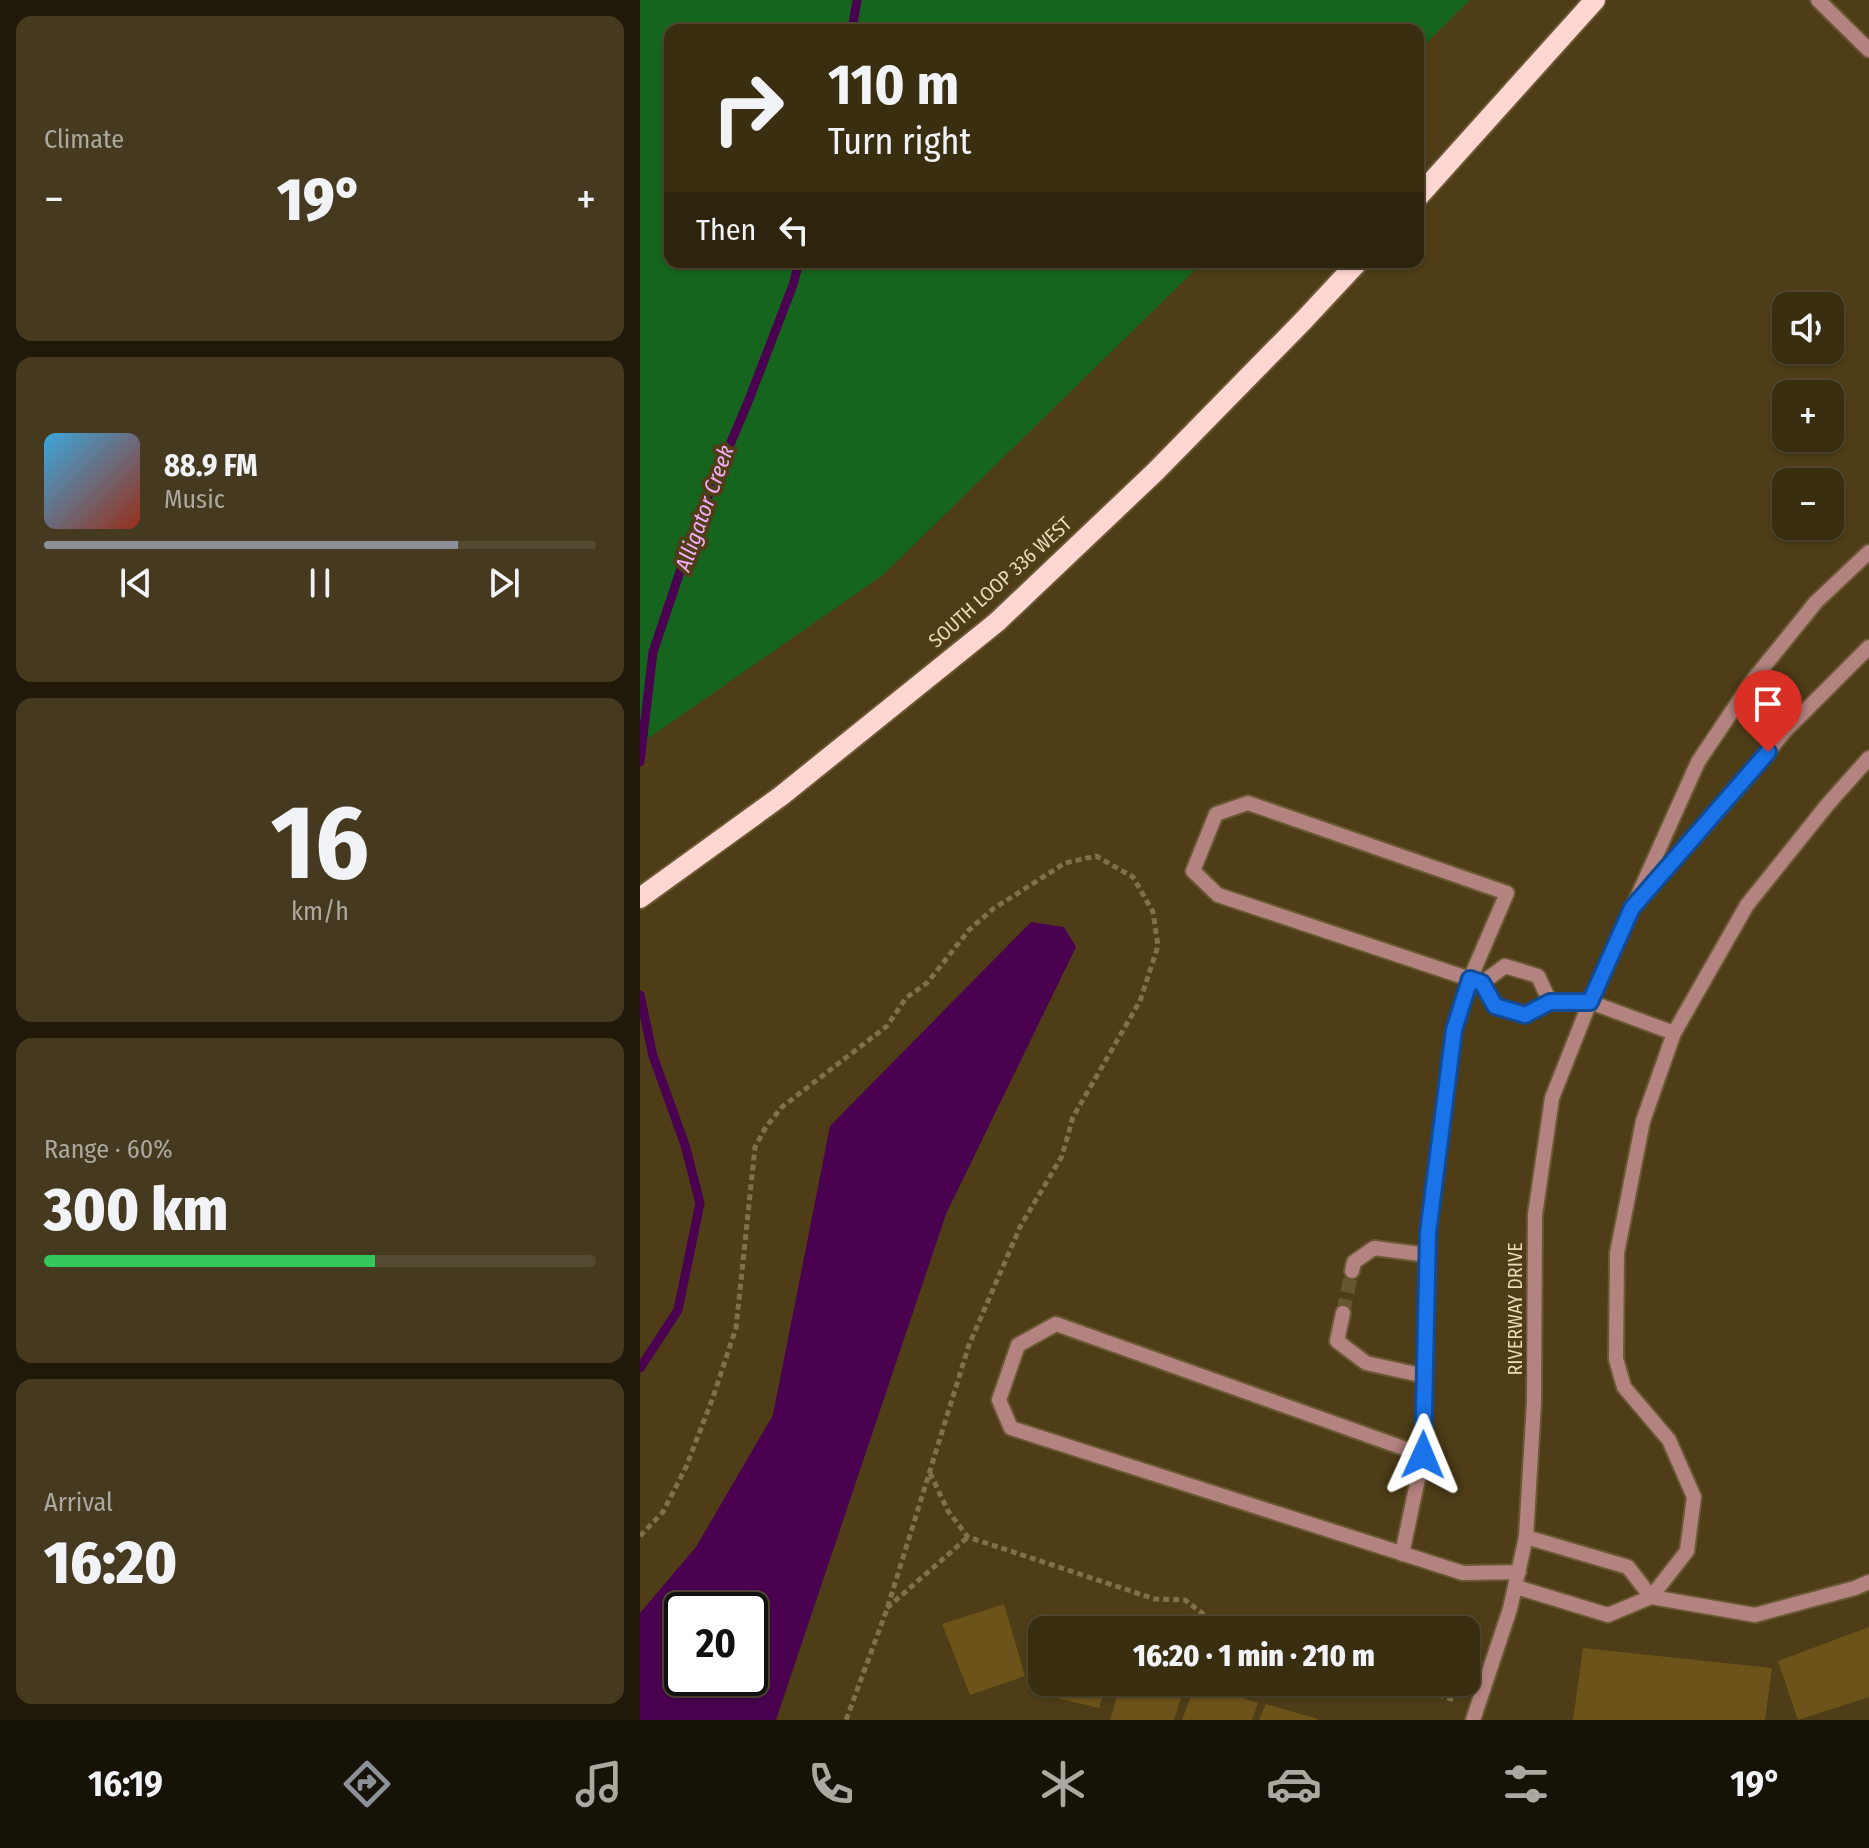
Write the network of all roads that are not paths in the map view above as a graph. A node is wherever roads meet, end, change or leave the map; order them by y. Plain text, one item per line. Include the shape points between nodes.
1 (1595, 0) edge
2 (1818, 0) edge
3 (1869, 50) edge
4 (1424, 190) edge
5 (1352, 268) edge
6 (1869, 552) edge
7 (1869, 647) edge
8 (1869, 758) edge
9 (640, 898) edge
10 (1632, 908) junction
11 (1476, 981) junction
12 (1550, 1002) junction
13 (1590, 1002) junction
14 (1674, 1033) junction
15 (1428, 1255) junction
16 (1352, 1271) tunnel mouth
17 (1343, 1313) tunnel mouth
18 (1425, 1376) junction
19 (1423, 1455) junction
20 (1526, 1537) junction
21 (1402, 1554) junction
22 (1518, 1579) junction
23 (1869, 1582) edge
24 (1651, 1597) junction
25 (1475, 1714) edge

1 - 4 main road
2 - 3 street
5 - 9 main road, SOUTH LOOP 336 WEST via 1155,472 997,622 781,796
6 - 10 street, RIVERWAY DRIVE via 1798,624 1698,762
7 - 10 street, RIVERWAY DRIVE via 1785,731
8 - 14 street via 1747,905
10 - 13 street, RIVERWAY DRIVE
11 - 11 street via 1507,893 1248,803 1216,814 1193,871 1218,895
11 - 12 street via 1495,1006 1525,1015
11 - 12 street via 1505,966 1538,976
11 - 15 street via 1454,1030
12 - 13 street
13 - 14 street
13 - 20 street, RIVERWAY DRIVE via 1552,1098 1535,1215 1534,1402
14 - 24 street via 1643,1121 1617,1253 1616,1359 1624,1387 1669,1440 1694,1497 1687,1551
15 - 16 street via 1374,1248 1354,1262
15 - 18 street
17 - 18 street via 1337,1341 1366,1363
18 - 19 street
19 - 21 street
19 - 21 street via 1056,1324 1018,1345 999,1400 1011,1428
20 - 22 street, RIVERWAY DRIVE
20 - 24 street via 1628,1567
21 - 22 street via 1463,1573
22 - 24 street via 1608,1615
22 - 25 street, RIVERWAY DRIVE
23 - 24 street via 1755,1615

